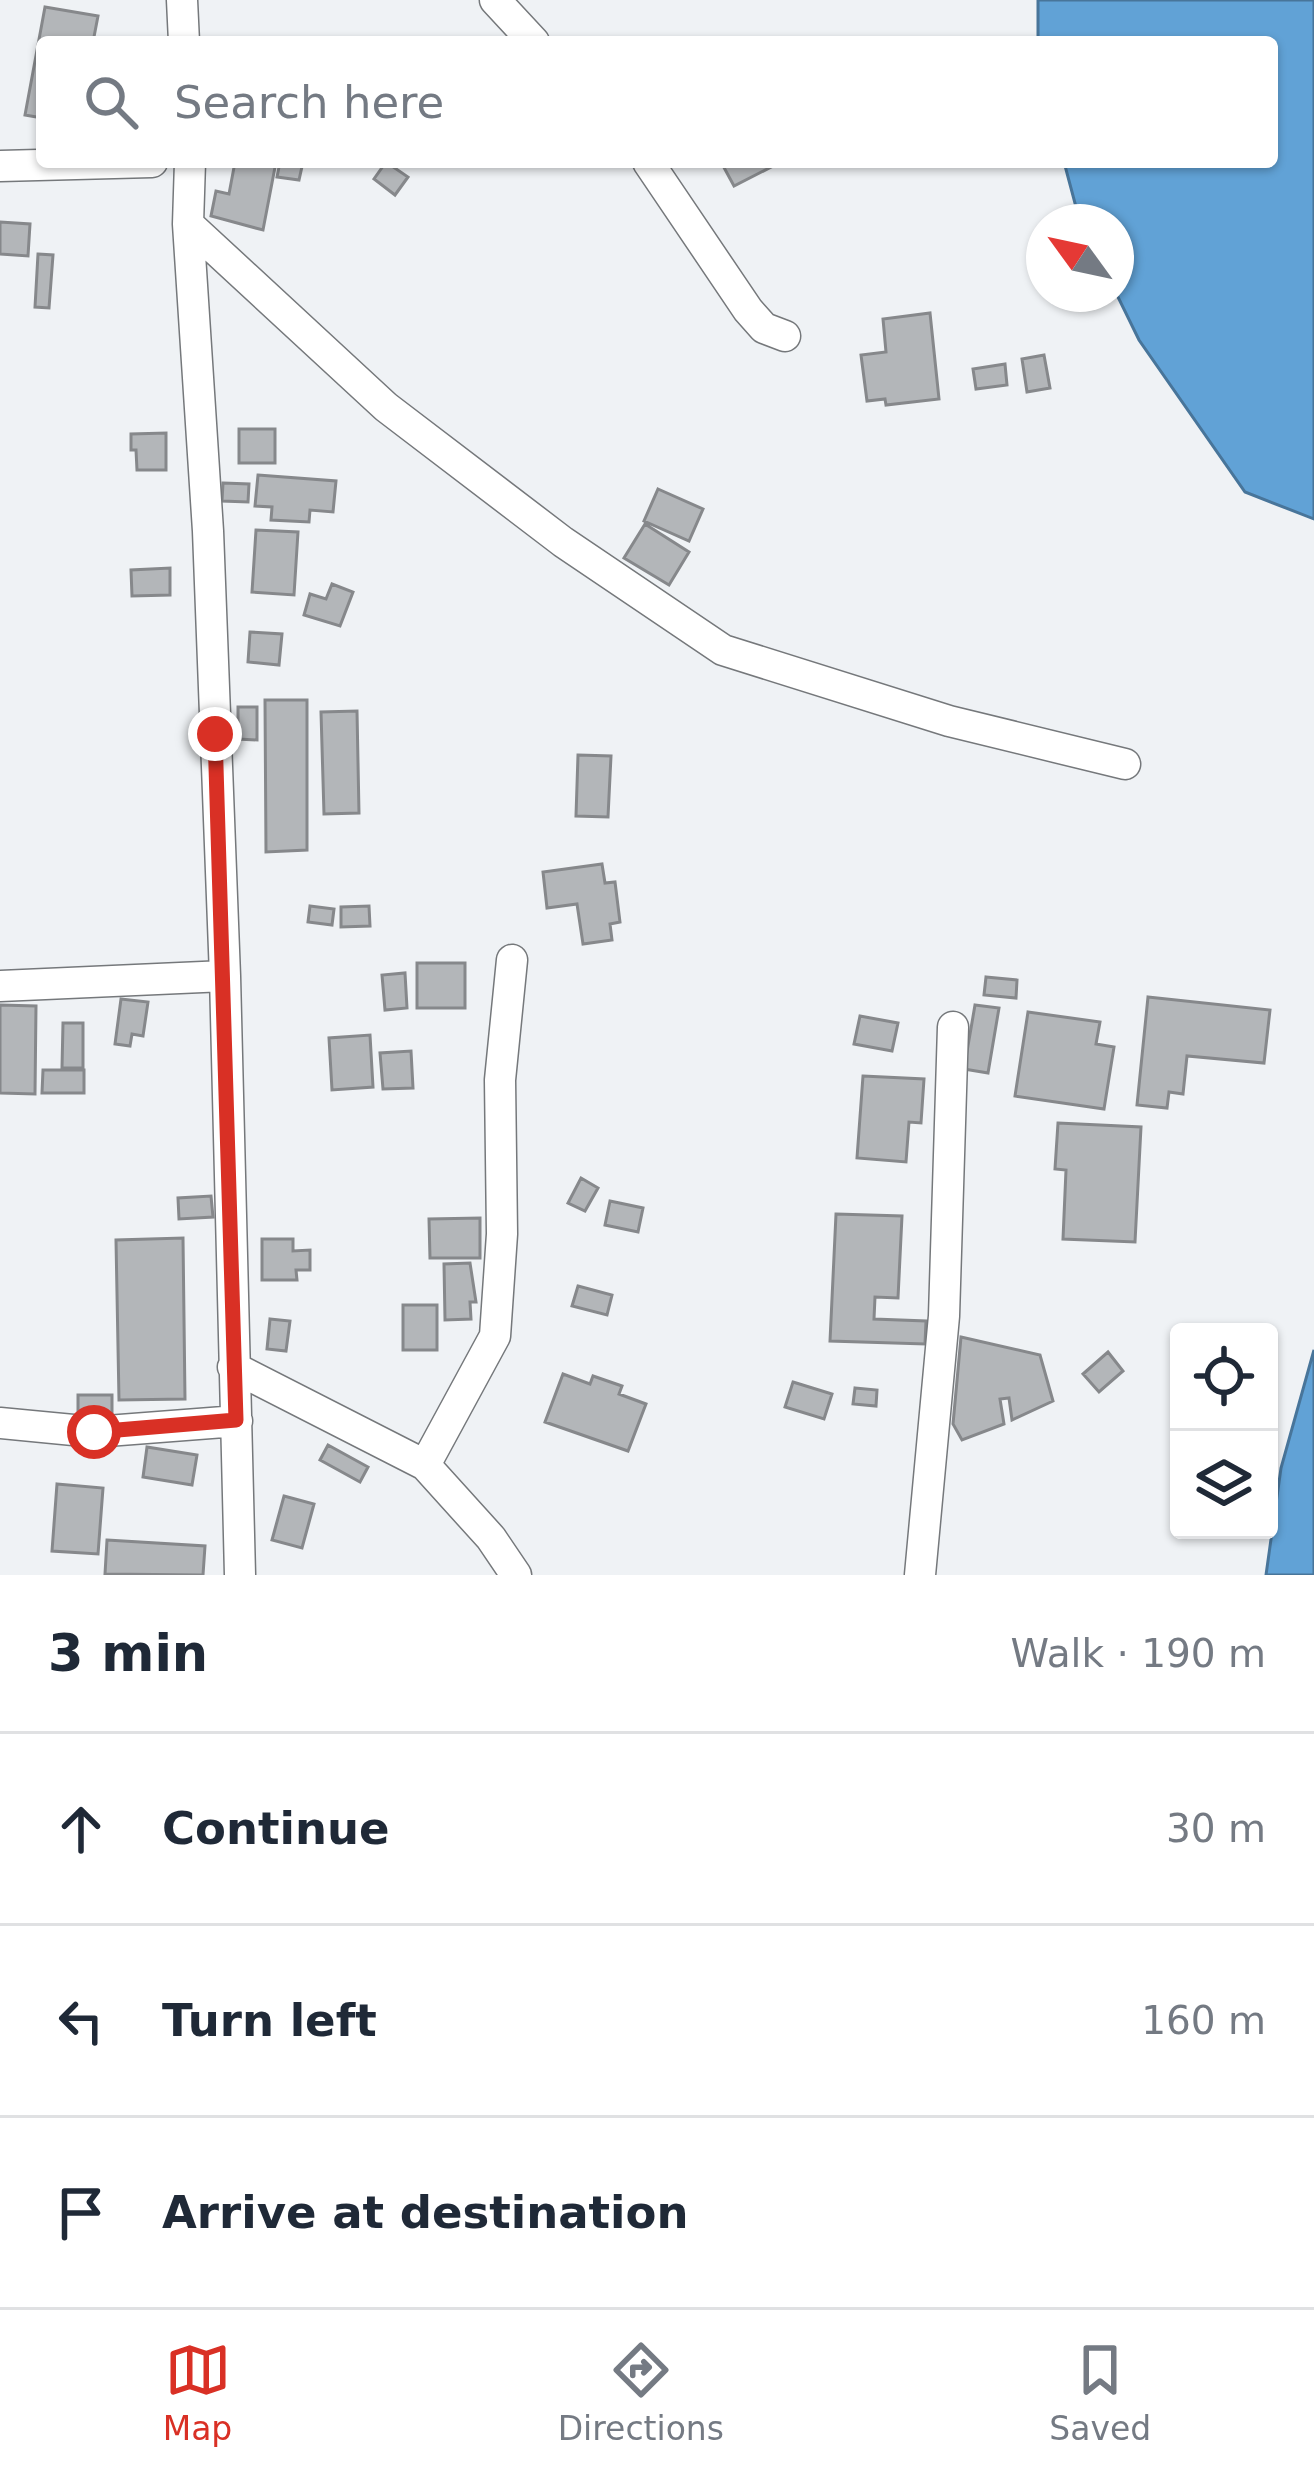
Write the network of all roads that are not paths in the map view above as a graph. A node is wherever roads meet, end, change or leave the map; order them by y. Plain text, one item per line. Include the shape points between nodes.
1 (182, 0) edge
2 (495, 0) edge
3 (184, 36) edge
4 (528, 36) edge
5 (36, 165) edge
6 (0, 166) edge
7 (190, 168) edge
8 (652, 168) edge
9 (188, 224) junction
10 (785, 336) dead end
11 (1125, 764) dead end
12 (512, 960) dead end
13 (224, 976) junction
14 (0, 986) edge
15 (953, 1027) dead end
16 (233, 1367) junction
17 (236, 1420) junction
18 (0, 1423) edge
19 (425, 1465) junction
20 (240, 1575) edge
21 (516, 1575) edge
22 (920, 1575) edge

1 - 3 street
2 - 4 street
5 - 6 street
7 - 9 street
8 - 10 street via 748,310
9 - 11 street via 386,407 562,542 723,650 949,721
9 - 13 street
12 - 19 street via 500,1080 495,1336
13 - 14 street
13 - 16 street
15 - 22 street via 944,1316
16 - 17 street
16 - 19 street
17 - 18 street via 94,1432
17 - 20 street
19 - 21 street

